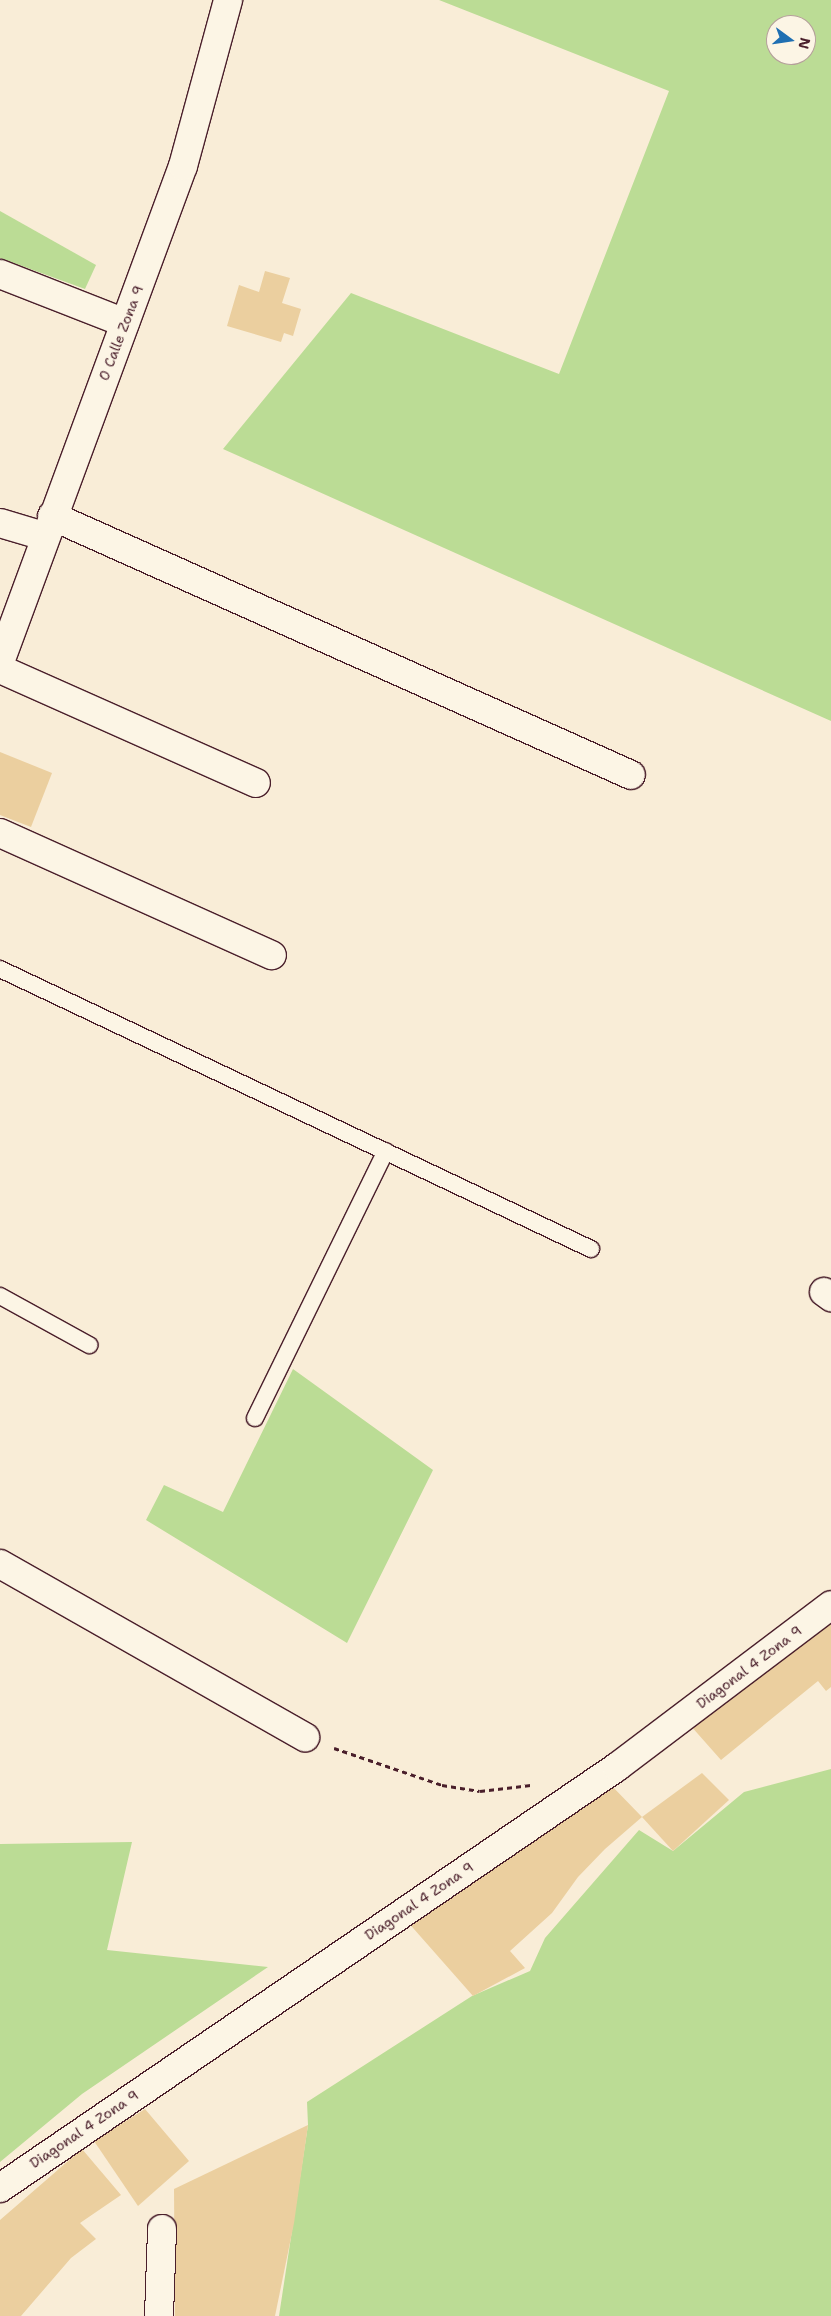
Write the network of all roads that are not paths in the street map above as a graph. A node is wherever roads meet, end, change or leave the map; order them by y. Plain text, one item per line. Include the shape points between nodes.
1 (228, 0) edge
2 (0, 274) edge
3 (125, 323) junction
4 (0, 523) edge
5 (48, 526) junction
6 (0, 662) edge
7 (0, 669) edge
8 (631, 776) dead end
9 (256, 783) dead end
10 (0, 834) edge
11 (272, 955) dead end
12 (0, 969) edge
13 (386, 1151) junction
14 (591, 1249) dead end
15 (0, 1296) edge
16 (89, 1345) dead end
17 (255, 1418) dead end
18 (0, 1564) edge
19 (831, 1605) edge
20 (305, 1737) road end
21 (0, 2188) edge
22 (162, 2229) dead end
23 (159, 2316) edge

1 - 3 street, 0 Calle Zona 9 via 183,166
2 - 3 street
3 - 5 street, 0 Calle Zona 9
4 - 5 street
5 - 6 street, 0 Calle Zona 9
5 - 8 street
7 - 9 street
10 - 11 street
12 - 13 lane
13 - 14 lane
13 - 17 lane
15 - 16 lane
18 - 20 street
19 - 21 street, Diagonal 4 Zona 9 via 617,1768
22 - 23 street

